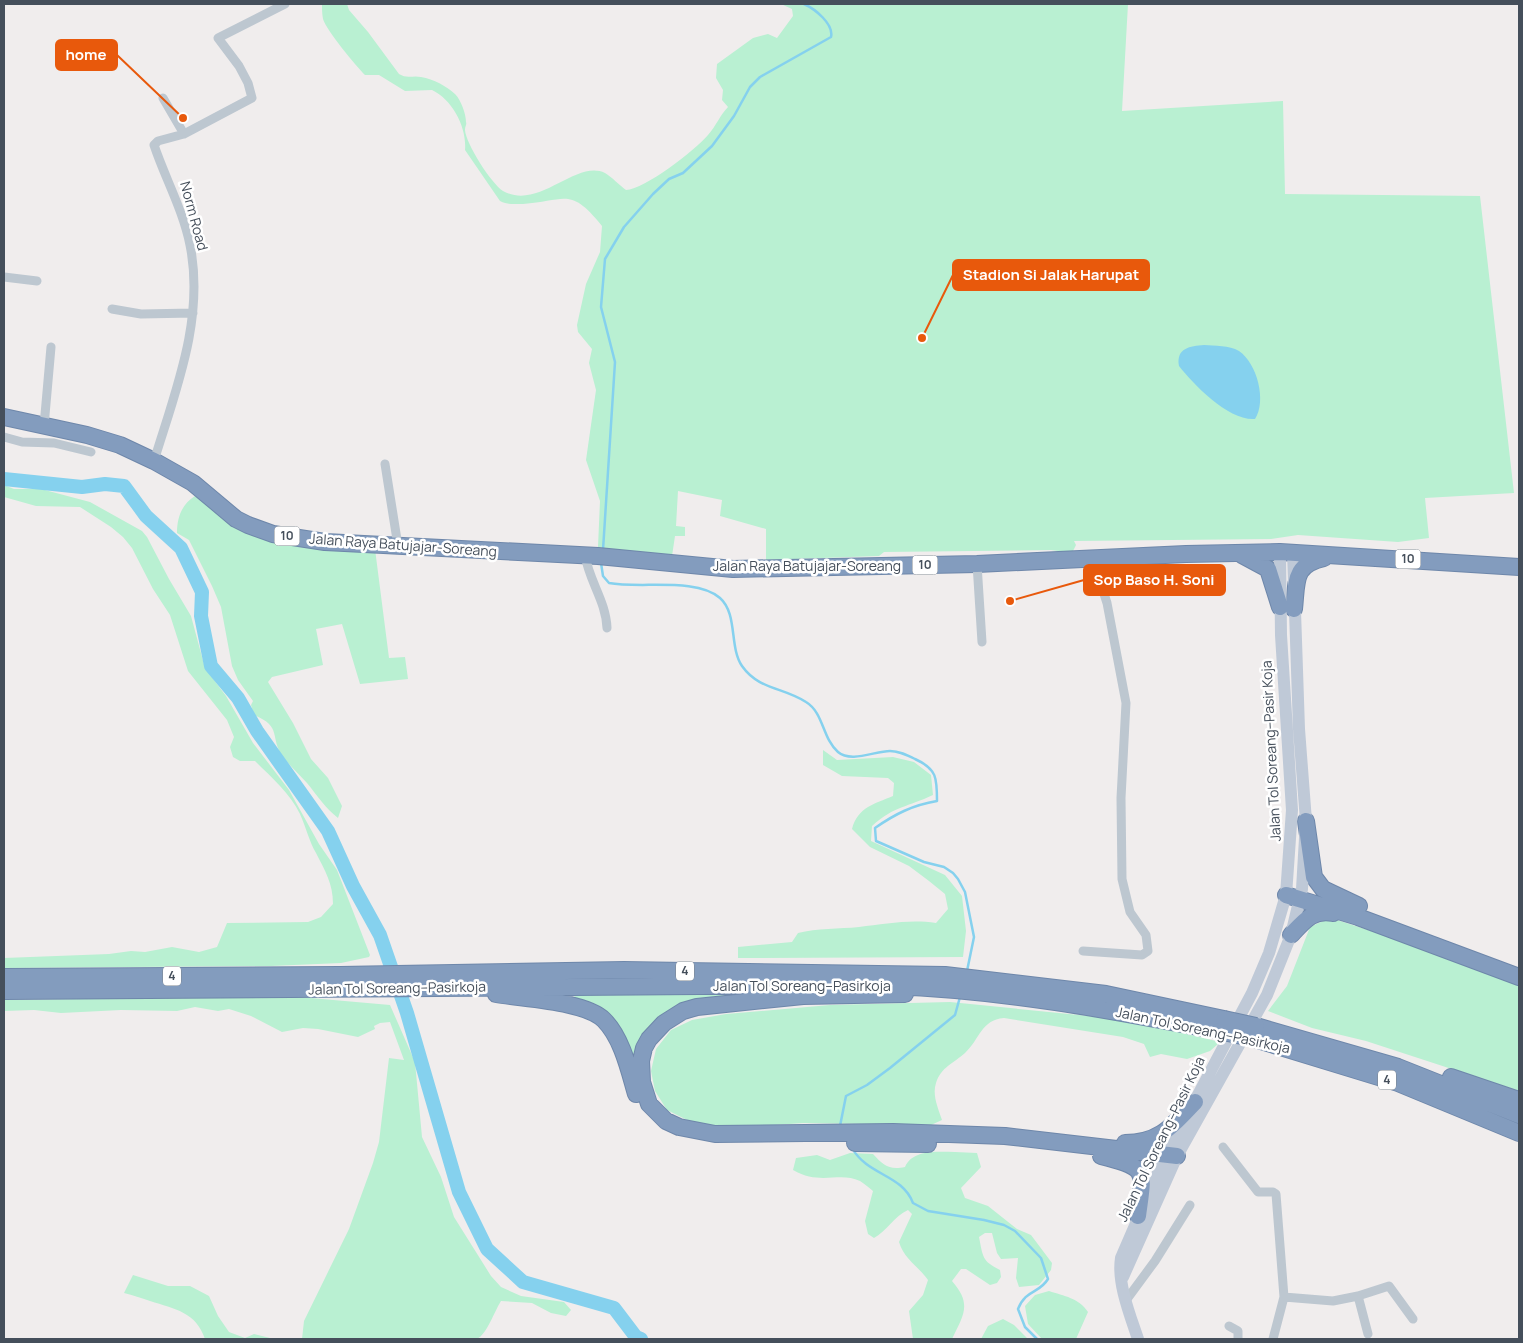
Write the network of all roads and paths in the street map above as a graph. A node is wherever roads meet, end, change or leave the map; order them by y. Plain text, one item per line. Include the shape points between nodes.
1 (284, 4) edge
2 (163, 98) dead end
3 (184, 134) junction
4 (4, 277) edge
5 (37, 281) dead end
6 (112, 309) dead end
7 (193, 313) junction
8 (50, 347) dead end
9 (4, 417) edge
10 (44, 426) junction
11 (4, 437) edge
12 (91, 452) dead end
13 (154, 461) junction
14 (385, 464) dead end
15 (398, 546) junction
16 (1286, 552) junction
17 (1238, 553) junction
18 (598, 556) junction
19 (1334, 556) junction
20 (1092, 557) junction
21 (977, 564) junction
22 (1519, 567) edge
23 (1287, 608) junction
24 (606, 628) dead end
25 (982, 642) dead end
26 (1306, 822) junction
27 (1294, 892) junction
28 (1358, 911) junction
29 (1291, 935) junction
30 (1084, 951) dead end
31 (1519, 966) edge
32 (4, 977) edge
33 (1519, 977) edge
34 (428, 981) junction
35 (340, 982) junction
36 (944, 985) junction
37 (457, 987) junction
38 (4, 991) edge
39 (1254, 1032) junction
40 (1398, 1067) junction
41 (1519, 1100) edge
42 (1195, 1102) junction
43 (1519, 1115) edge
44 (1519, 1133) edge
45 (824, 1138) junction
46 (869, 1138) junction
47 (1063, 1143) junction
48 (1223, 1147) dead end
49 (1088, 1152) junction
50 (1171, 1158) junction
51 (1190, 1205) dead end
52 (1138, 1216) junction
53 (1121, 1281) junction
54 (1358, 1296) junction
55 (1284, 1297) junction
56 (1127, 1299) junction
57 (1412, 1319) dead end
58 (1229, 1326) dead end
59 (1368, 1334) dead end
60 (1138, 1339) edge
61 (1238, 1339) edge
62 (1273, 1339) edge

1 - 3 street, Norm Road via 218,38 239,66 252,99
2 - 3 street
3 - 7 street, Norm Road via 154,145 190,242
4 - 5 street
6 - 7 street via 141,314
7 - 13 street, Norm Road via 190,337
8 - 10 street
9 - 10 highway, Jalan Raya Batujajar-Soreang / 10
10 - 13 highway, Jalan Raya Batujajar-Soreang / 10 via 120,444
11 - 12 street via 22,442 54,443
13 - 15 highway, Jalan Raya Batujajar-Soreang / 10 via 192,483 236,518 258,529 325,542
14 - 15 street
15 - 18 highway, Jalan Raya Batujajar-Soreang / 10
16 - 17 highway, Jalan Raya Batujajar-Soreang / 10
16 - 19 highway, Jalan Raya Batujajar-Soreang / 10
16 - 23 street, Jalan Tol Soreang–Pasir Koja
17 - 20 highway, Jalan Raya Batujajar-Soreang / 10
17 - 23 highway via 1268,569
18 - 21 highway, Jalan Raya Batujajar-Soreang / 10 via 733,569
18 - 24 street via 590,578 606,611
19 - 22 highway, Jalan Raya Batujajar-Soreang / 10
19 - 23 highway via 1302,566
20 - 21 highway, Jalan Raya Batujajar-Soreang / 10
20 - 30 street via 1107,603 1126,703 1121,798 1122,879 1130,912 1150,946 1142,955
21 - 25 street
23 - 26 street, Jalan Tol Soreang–Pasir Koja
23 - 27 street, Jalan Tol Soreang–Pasir Koja
26 - 27 street, Jalan Tol Soreang–Pasir Koja
26 - 28 highway via 1314,877 1323,889
27 - 28 highway
27 - 29 street, Jalan Tol Soreang–Pasir Koja
27 - 42 street, Jalan Tol Soreang–Pasir Koja via 1252,993
28 - 29 highway via 1316,912
28 - 31 highway
28 - 33 highway
29 - 50 street, Jalan Tol Soreang–Pasir Koja via 1254,1020
32 - 35 highway, Jalan Tol Soreang–Pasirkoja / 4
34 - 35 highway, Jalan Tol Soreang–Pasirkoja / 4
34 - 36 highway, Jalan Tol Soreang–Pasirkoja / 4 via 624,970
34 - 37 highway, Jalan Tol Soreang–Pasirkoja / 4
35 - 38 highway, Jalan Tol Soreang–Pasirkoja / 4
36 - 37 highway, Jalan Tol Soreang–Pasirkoja / 4
36 - 39 highway, Jalan Tol Soreang–Pasirkoja / 4, bridge via 980,987
36 - 45 highway via 803,996 683,1011 664,1023 644,1048 640,1074 649,1104 666,1121 679,1127 716,1134
37 - 45 highway via 570,1004 603,1019 615,1036 646,1116 665,1133 678,1139 704,1144
39 - 40 highway, Jalan Tol Soreang–Pasirkoja / 4
39 - 44 highway, Jalan Tol Soreang–Pasirkoja / 4 via 1398,1083
40 - 41 highway via 1430,1070
40 - 43 highway, Jalan Tol Soreang–Pasirkoja / 4
42 - 47 highway via 1172,1127 1155,1138 1129,1143
42 - 50 street, Jalan Tol Soreang–Pasir Koja
45 - 46 highway
46 - 47 highway via 1005,1136
46 - 49 highway
47 - 50 highway
48 - 55 street via 1258,1192 1276,1194
49 - 50 highway
49 - 52 highway via 1128,1163 1140,1172 1143,1185
50 - 52 street, Jalan Tol Soreang–Pasir Koja
50 - 53 street, Jalan Tol Soreang–Pasir Koja
51 - 56 street
52 - 53 street, Jalan Tol Soreang–Pasir Koja via 1121,1258
53 - 56 street
54 - 55 street via 1333,1301
54 - 57 street via 1389,1286
54 - 59 street
55 - 62 street
56 - 60 street
58 - 61 street via 1238,1331

